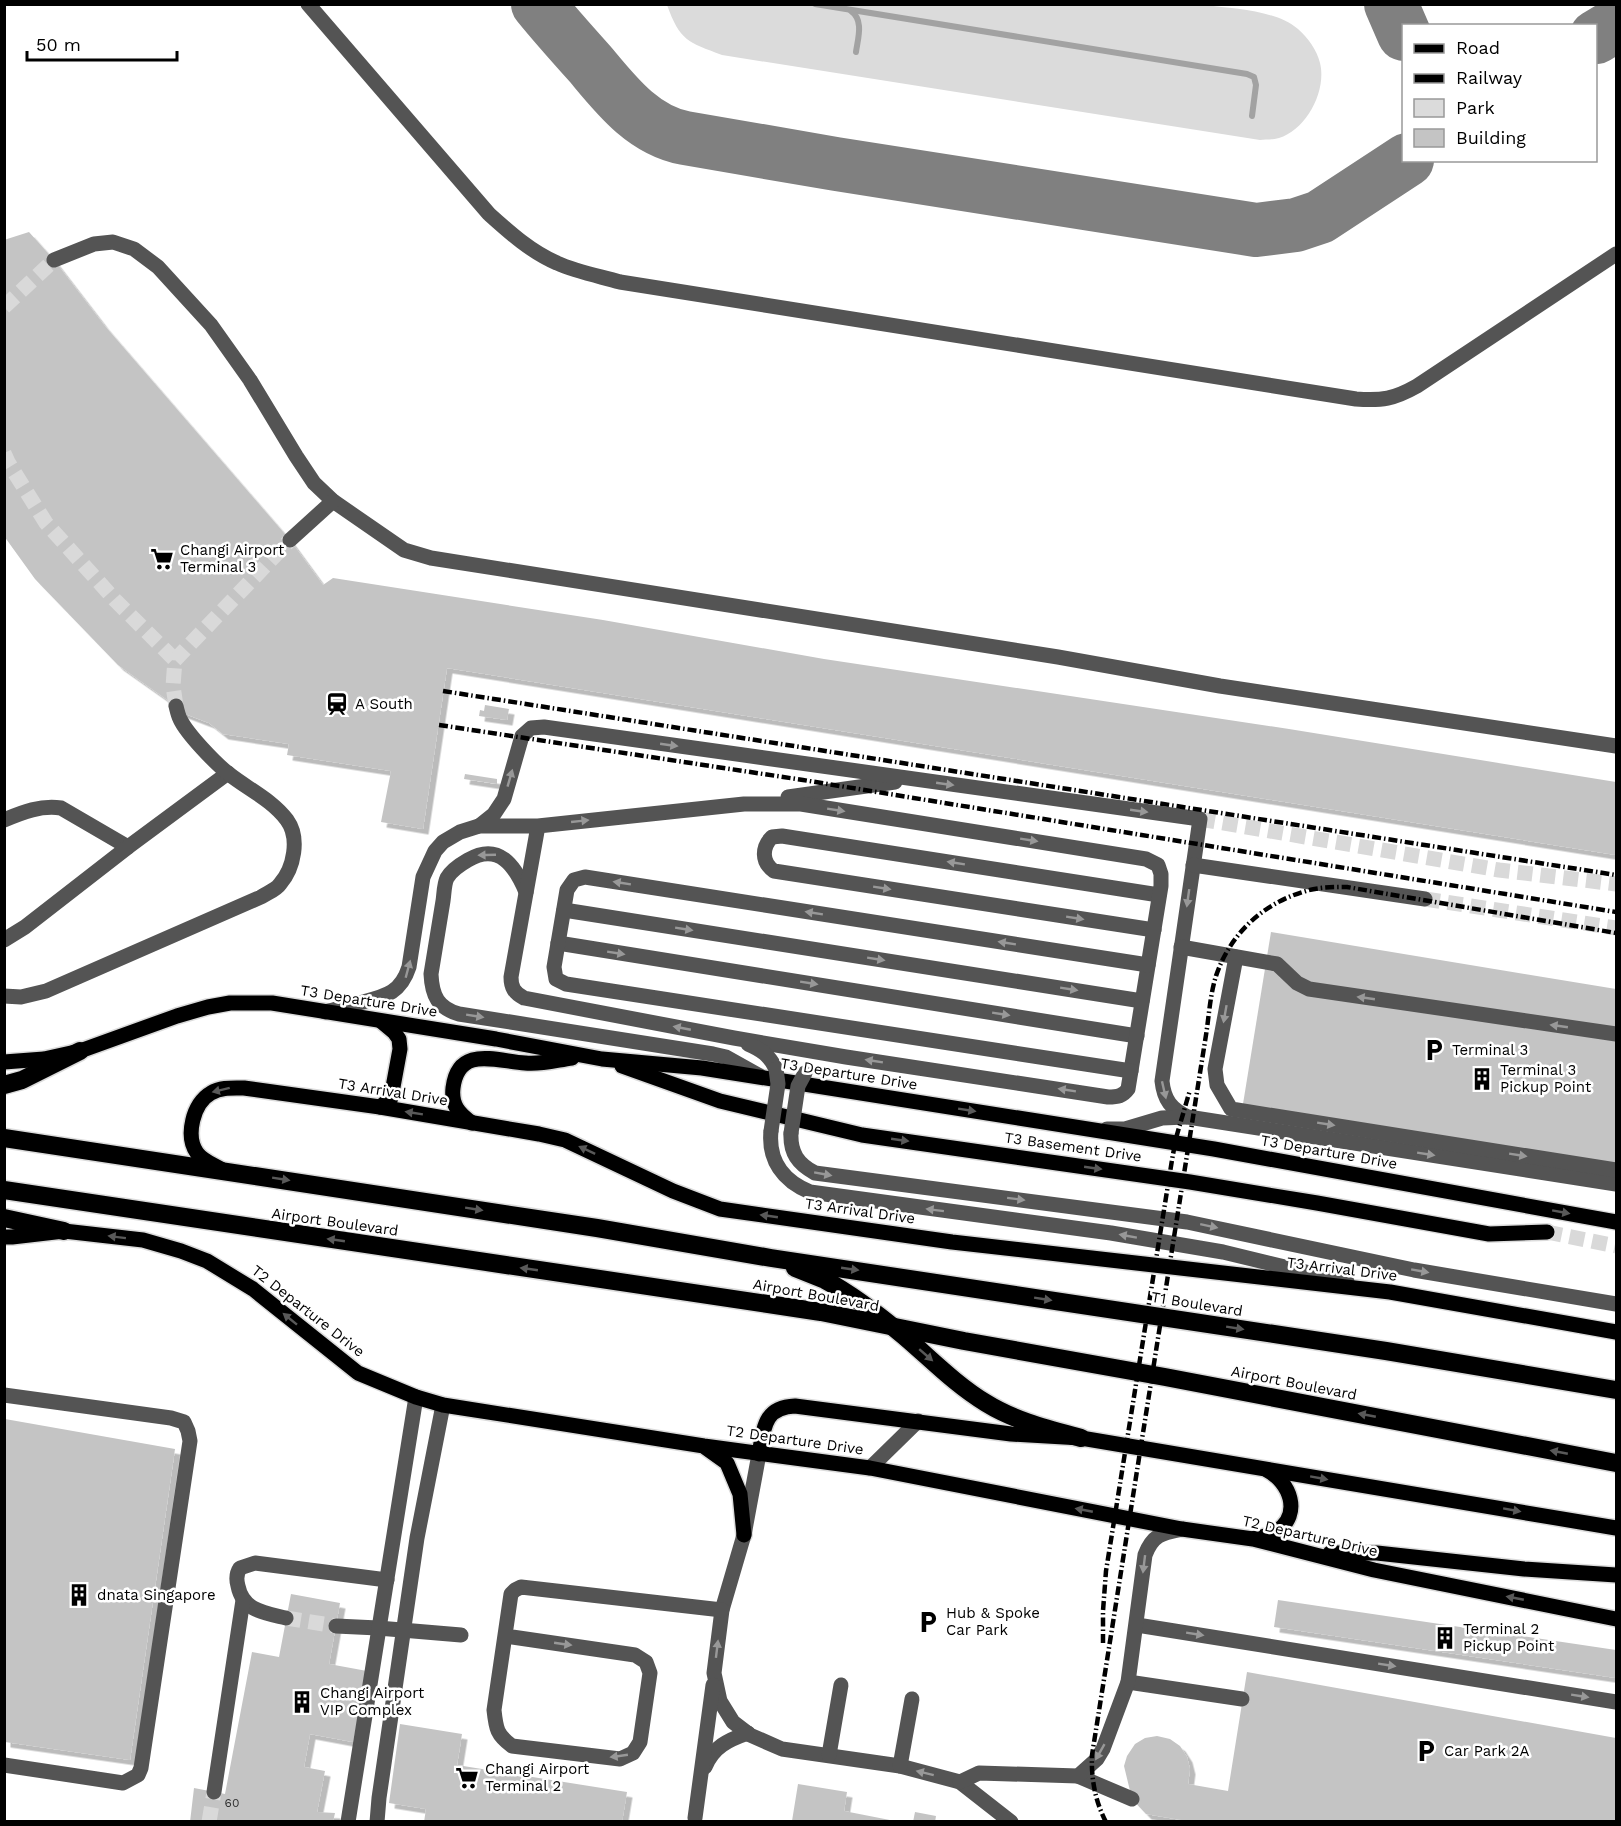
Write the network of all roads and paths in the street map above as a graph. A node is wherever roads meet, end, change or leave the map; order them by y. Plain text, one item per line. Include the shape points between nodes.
1 (308, 4) edge
2 (1617, 254) edge
3 (54, 260) tunnel mouth
4 (333, 501) junction
5 (290, 540) tunnel mouth
6 (176, 706) tunnel mouth
7 (1617, 746) edge
8 (228, 773) junction
9 (912, 779) junction
10 (744, 804) junction
11 (4, 820) edge
12 (479, 826) junction
13 (538, 826) junction
14 (128, 847) junction
15 (1193, 865) junction
16 (526, 892) junction
17 (1160, 895) junction
18 (1425, 899) tunnel mouth
19 (564, 910) junction
20 (1154, 930) junction
21 (4, 940) edge
22 (558, 943) junction
23 (1181, 947) junction
24 (1236, 957) junction
25 (1148, 965) junction
26 (4, 996) edge
27 (1142, 1001) junction
28 (324, 1012) junction
29 (382, 1022) junction
30 (1617, 1034) edge
31 (1137, 1036) junction
32 (734, 1038) junction
33 (80, 1051) junction
34 (846, 1057) junction
35 (595, 1058) junction
36 (4, 1062) edge
37 (1131, 1071) junction
38 (770, 1074) junction
39 (4, 1085) edge
40 (380, 1107) junction
41 (1188, 1117) junction
42 (472, 1123) junction
43 (1098, 1131) junction
44 (4, 1138) edge
45 (223, 1170) junction
46 (1617, 1170) edge
47 (1617, 1184) edge
48 (4, 1190) edge
49 (4, 1218) edge
50 (1617, 1222) edge
51 (64, 1231) junction
52 (1547, 1232) tunnel mouth
53 (4, 1237) edge
54 (771, 1258) junction
55 (1390, 1293) junction
56 (1617, 1304) edge
57 (1617, 1332) edge
58 (1617, 1390) edge
59 (4, 1395) edge
60 (416, 1397) junction
61 (442, 1405) junction
62 (918, 1421) junction
63 (1081, 1438) junction
64 (704, 1446) junction
65 (759, 1454) junction
66 (1617, 1463) edge
67 (870, 1468) junction
68 (1262, 1468) junction
69 (1617, 1528) edge
70 (1182, 1529) junction
71 (395, 1534) junction
72 (744, 1535) junction
73 (417, 1538) junction
74 (1253, 1539) junction
75 (1308, 1553) junction
76 (1617, 1575) edge
77 (387, 1580) junction
78 (243, 1600) junction
79 (722, 1610) junction
80 (286, 1618) tunnel mouth
81 (1617, 1618) edge
82 (1137, 1625) junction
83 (336, 1626) tunnel mouth
84 (378, 1628) junction
85 (403, 1629) junction
86 (461, 1635) dead end
87 (505, 1636) junction
88 (714, 1673) junction
89 (1128, 1682) junction
90 (841, 1685) dead end
91 (912, 1699) dead end
92 (1242, 1699) dead end
93 (1617, 1702) edge
94 (748, 1733) junction
95 (829, 1755) junction
96 (357, 1762) junction
97 (4, 1765) edge
98 (384, 1766) junction
99 (900, 1766) junction
100 (1078, 1776) junction
101 (700, 1781) junction
102 (960, 1782) junction
103 (214, 1792) tunnel mouth
104 (352, 1795) junction
105 (379, 1798) junction
106 (1132, 1799) dead end
107 (695, 1818) dead end
108 (348, 1821) edge
109 (377, 1821) edge
110 (1011, 1821) edge

1 - 2 lane via 489,214 557,263 620,282 1376,400 1395,397 1417,386
3 - 4 lane via 94,244 113,242 134,249 158,267 211,325 314,483
4 - 5 lane
4 - 7 lane via 405,550 431,558
6 - 8 lane via 180,720
8 - 14 lane
8 - 26 lane via 288,821 295,848 291,867 280,886 46,991 21,997
9 - 10 lane
12 -> 9 lane via 504,799 522,736 531,728
9 -> 15 lane via 1200,819
13 -> 10 lane
10 -> 17 lane via 801,804 1146,859 1158,865
11 - 14 lane via 49,806 61,808
12 - 13 lane
28 -> 12 lane via 376,999 399,987 409,967 423,876 435,851 460,832
13 - 16 lane
14 - 21 lane
15 - 18 lane
15 -> 23 lane
32 -> 16 lane via 516,994 511,977
16 -> 38 lane via 519,876 497,855 484,853 472,858 447,878 431,974 431,985 441,1006 459,1014 713,1054
17 - 20 lane
17 -> 20 lane via 782,836 767,842 764,857 774,871
19 - 22 lane
25 -> 19 lane via 585,877 574,880 567,890
19 -> 27 lane
20 - 25 lane
22 -> 31 lane
22 - 37 lane via 556,980 566,984
23 - 24 lane
23 -> 41 lane via 1162,1081 1168,1104
30 -> 24 lane via 1309,989 1277,964
24 -> 46 lane via 1215,1069 1217,1085 1231,1108
25 - 27 lane
27 - 31 lane
28 - 29 main road, T3 Departure Drive
28 - 33 main road, T3 Departure Drive via 272,1003 230,1003 177,1016
29 - 35 main road, T3 Departure Drive
29 - 40 main road via 394,1032 400,1048 391,1098
31 - 37 lane
32 - 34 lane
32 - 38 lane via 770,1057
33 - 36 main road
33 - 39 highway
37 -> 34 lane via 1128,1089 1117,1097
34 -> 56 lane, bridge via 818,1061 798,1086 792,1151 805,1168 815,1173 1187,1222 1370,1262
35 - 38 main road, T3 Departure Drive
35 - 42 main road via 527,1064 472,1059 457,1072 452,1093 458,1112
35 -> 52 main road, T3 Basement Drive via 720,1101 862,1135 1201,1184 1488,1234
38 -> 43 main road, T3 Departure Drive
55 -> 38 lane, bridge via 1223,1252 810,1192 790,1181 771,1151 778,1084
42 -> 40 main road, T3 Arrival Drive
40 -> 45 main road, T3 Arrival Drive via 244,1088 219,1089 200,1103 192,1135 203,1160
41 - 43 lane via 1162,1118 1125,1129
41 -> 47 lane
55 -> 42 main road, T3 Arrival Drive via 952,1242 720,1209 566,1140
43 -> 50 main road, T3 Departure Drive
44 - 45 highway, Airport Boulevard
45 -> 54 highway, Airport Boulevard
66 -> 48 highway, Airport Boulevard via 820,1312
49 - 51 highway
51 - 53 main road, T2 Departure Drive
60 -> 51 main road, T2 Departure Drive via 358,1373 253,1289 207,1261 143,1240
54 -> 58 highway, T1 Boulevard
54 -> 63 highway via 846,1292 986,1403 1030,1423
55 - 57 main road, T3 Arrival Drive
59 - 97 lane via 171,1418 184,1422 190,1441 138,1775 123,1783
60 - 61 main road, T2 Departure Drive
60 - 71 lane
61 - 64 main road, T2 Departure Drive
61 - 73 lane
62 - 63 main road via 1011,1434
62 - 65 main road via 786,1406 766,1420
62 - 67 lane
63 - 68 main road
64 - 65 main road, T2 Departure Drive
64 - 72 main road via 727,1463 740,1494
65 - 67 main road, T2 Departure Drive
65 - 72 lane
70 -> 67 main road, T2 Departure Drive
68 -> 69 main road
68 - 74 main road via 1285,1485 1290,1510 1278,1531
70 - 74 main road, T2 Departure Drive
70 -> 82 lane via 1150,1542
71 - 73 lane
71 - 77 lane
72 - 79 lane
73 - 85 lane
74 - 75 main road, T2 Departure Drive
75 - 76 main road via 1377,1553
81 -> 75 main road, T2 Departure Drive via 1374,1570
77 - 78 lane via 252,1563 243,1565 238,1572
77 - 84 lane
78 - 80 lane via 259,1612
78 - 103 lane
79 - 87 lane via 521,1587 511,1594
88 -> 79 lane
82 - 89 lane
82 -> 93 lane
83 - 84 lane
84 - 85 lane
84 - 96 lane
85 - 86 lane
85 - 98 lane
87 -> 87 lane via 635,1655 646,1662 650,1673 640,1742 633,1753 620,1759 512,1746 504,1740 496,1729 494,1710
88 - 94 lane via 720,1701 733,1722
88 - 101 lane
89 - 92 lane
89 -> 100 lane via 1103,1749
90 - 95 lane
91 - 99 lane
94 - 95 lane via 782,1749
94 - 101 lane via 730,1739 710,1756
95 - 99 lane
96 - 98 lane
96 - 104 lane
98 - 105 lane
102 -> 99 lane
100 - 102 lane via 979,1773
100 - 106 lane
101 - 107 lane
102 - 110 lane
104 - 105 lane
104 - 108 lane
105 - 109 lane

